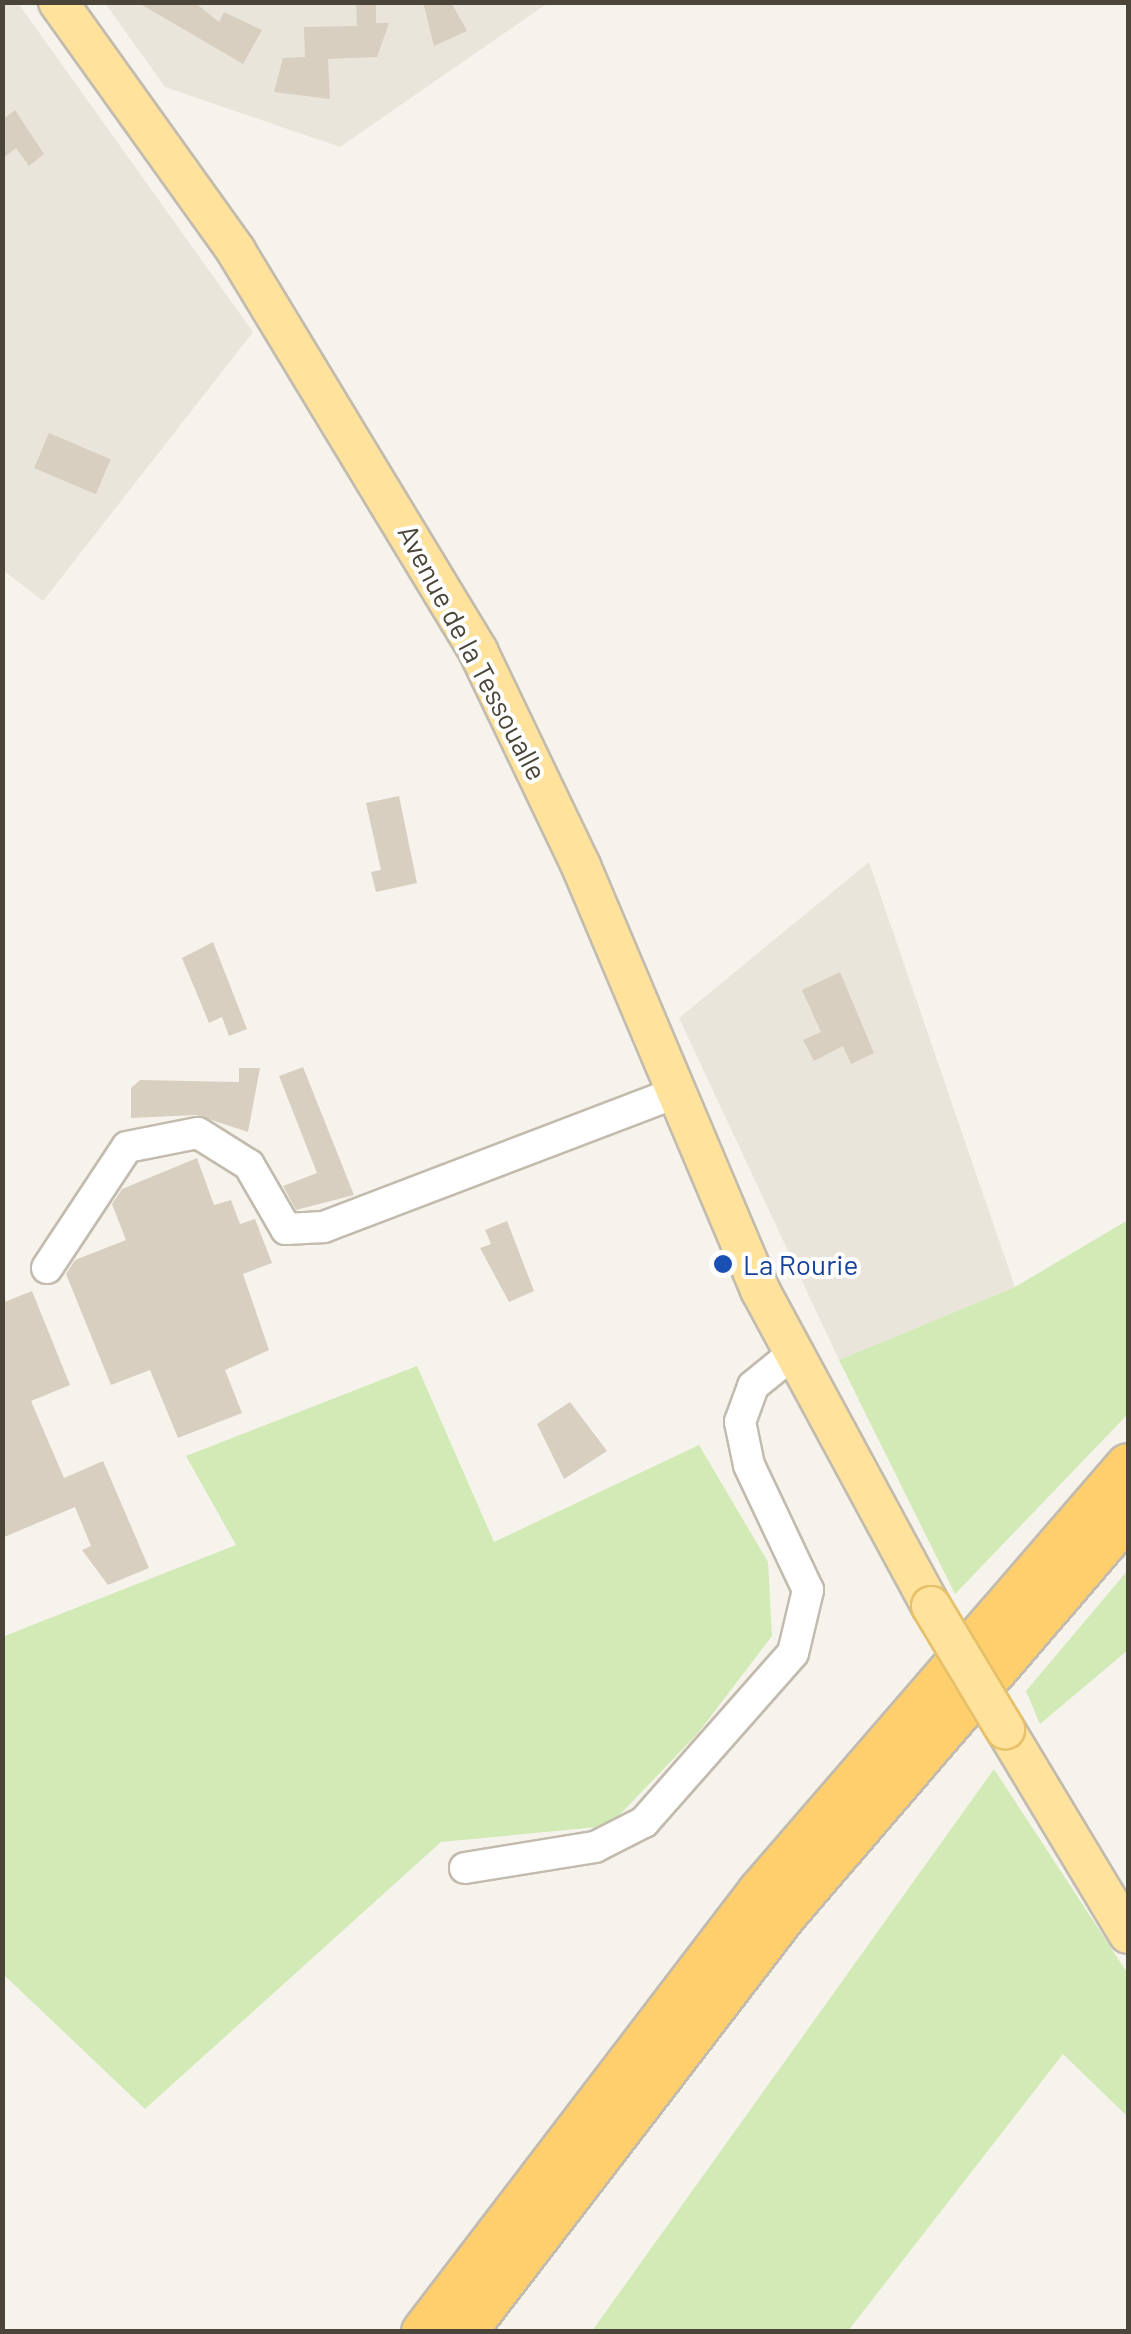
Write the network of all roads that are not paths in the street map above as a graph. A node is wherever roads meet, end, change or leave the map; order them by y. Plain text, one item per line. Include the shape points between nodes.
1 (58, 2) edge
2 (674, 1094) junction
3 (47, 1268) dead end
4 (791, 1355) junction
5 (1128, 1465) edge
6 (1128, 1516) edge
7 (464, 1868) dead end
8 (1128, 1934) edge
9 (423, 2332) edge
10 (465, 2332) edge

1 - 2 main road, Avenue de la Tessoualle via 215,219 414,535 574,850
2 - 3 street via 324,1227 286,1229 249,1164 198,1133 126,1147
2 - 4 main road, Avenue de la Tessoualle
4 - 7 street via 752,1386 740,1422 749,1465 808,1590 793,1653 644,1822 595,1847
4 - 8 main road, Avenue de la Tessoualle, bridge via 931,1606
5 - 9 highway via 759,1892
6 - 10 highway via 785,1914

